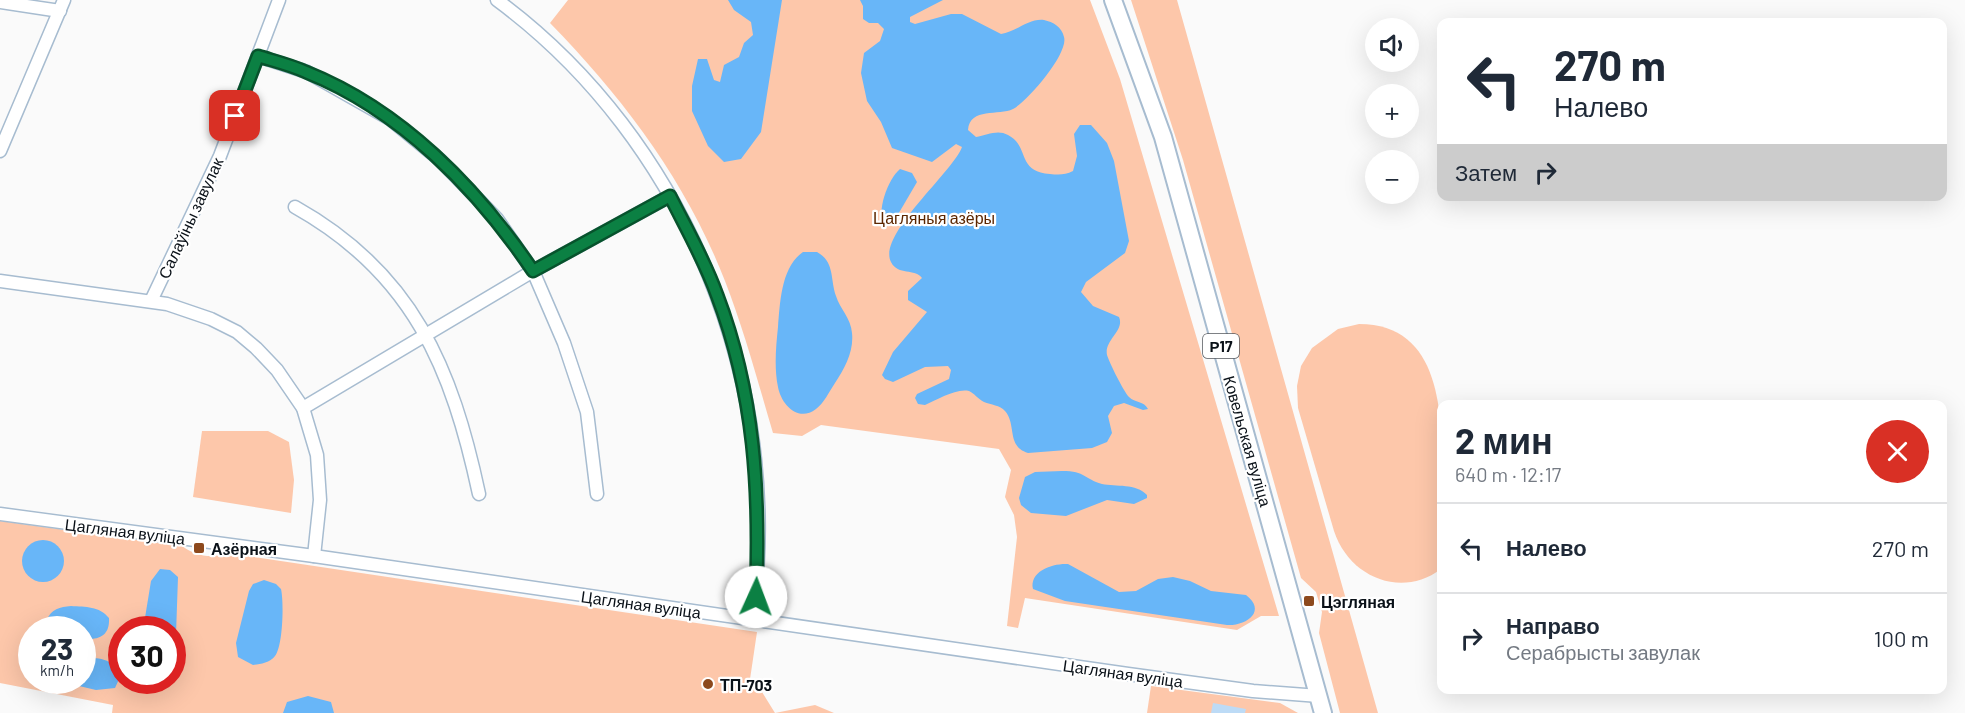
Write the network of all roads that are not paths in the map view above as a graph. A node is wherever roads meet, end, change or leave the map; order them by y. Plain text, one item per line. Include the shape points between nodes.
1 (279, 0) edge
2 (497, 0) edge
3 (1113, 0) edge
4 (0, 2) edge
5 (62, 6) edge
6 (258, 56) junction
7 (2, 143) edge
8 (670, 196) junction
9 (295, 207) dead end
10 (533, 271) junction
11 (0, 280) edge
12 (151, 301) junction
13 (426, 335) junction
14 (303, 408) junction
15 (479, 494) dead end
16 (597, 494) dead end
17 (0, 514) edge
18 (314, 556) junction
19 (753, 620) junction
20 (1319, 696) junction
21 (1323, 713) edge

1 - 6 street, Салаўіны завулак
2 - 8 street via 545,38 586,78 642,148
3 - 20 highway, Ковельская вуліца / Р17 via 1162,137
4 - 5 street
5 - 7 street
6 - 10 street via 307,72 390,119 468,187 497,219
6 - 12 street, Салаўіны завулак via 220,156
8 - 10 street
8 - 19 street via 717,295 734,342 750,416 759,519
9 - 13 street via 323,223 384,276
10 - 13 street
10 - 16 street via 564,343 587,412
11 - 12 street
12 - 14 street via 212,319 237,332 277,370
13 - 14 street
13 - 15 street via 465,428
14 - 18 street via 317,454 320,500
17 - 18 street, Цагляная вуліца
18 - 19 street, Цагляная вуліца
19 - 20 street, Цагляная вуліца via 1230,688
20 - 21 highway, Ковельская вуліца / Р17

